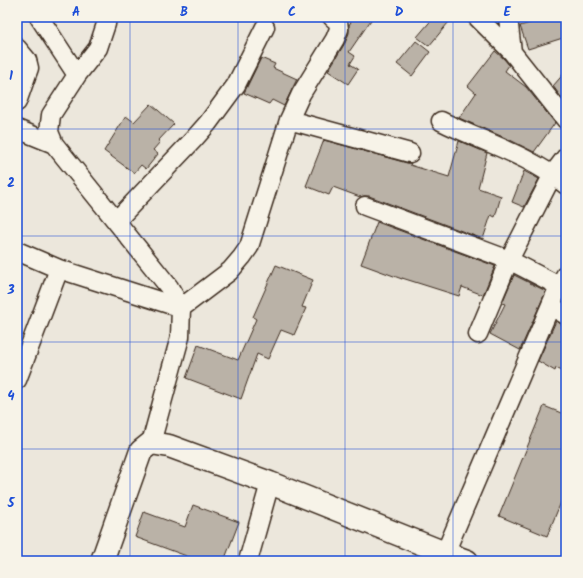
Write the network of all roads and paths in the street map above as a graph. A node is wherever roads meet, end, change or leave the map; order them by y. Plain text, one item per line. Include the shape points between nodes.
1 (39, 17) edge
2 (107, 17) edge
3 (332, 17) edge
4 (477, 17) edge
5 (508, 17) edge
6 (265, 27) dead end
7 (17, 48) edge
8 (512, 52) junction
9 (77, 75) junction
10 (17, 102) edge
11 (289, 120) junction
12 (566, 120) edge
13 (441, 121) dead end
14 (17, 129) edge
15 (54, 144) junction
16 (410, 153) dead end
17 (566, 157) edge
18 (560, 180) edge
19 (365, 206) dead end
20 (116, 221) junction
21 (17, 251) edge
22 (509, 260) junction
23 (59, 268) junction
24 (563, 280) edge
25 (551, 306) junction
26 (181, 308) junction
27 (566, 315) edge
28 (478, 334) dead end
29 (17, 380) edge
30 (151, 443) junction
31 (270, 483) junction
32 (445, 553) junction
33 (102, 561) edge
34 (248, 561) edge
35 (467, 561) edge

1 - 9 street
2 - 9 street via 98,48
3 - 11 street via 338,22 339,29 335,39 301,94
4 - 8 street
5 - 8 street
6 - 20 street via 236,85 208,123
7 - 10 street via 27,60 29,68
8 - 12 street
9 - 15 street via 51,115 49,132
11 - 16 street
11 - 26 street via 249,247 230,271
13 - 18 street via 534,163
14 - 15 street
15 - 20 street
17 - 18 street
18 - 22 street
19 - 22 street
20 - 26 street via 170,287
21 - 23 street
22 - 24 street
22 - 28 street
23 - 26 street
23 - 29 street
24 - 25 street
25 - 27 street
25 - 32 street
26 - 30 street via 180,337
30 - 31 street via 169,446
30 - 33 street via 141,452
31 - 32 street
31 - 34 street
32 - 35 street

